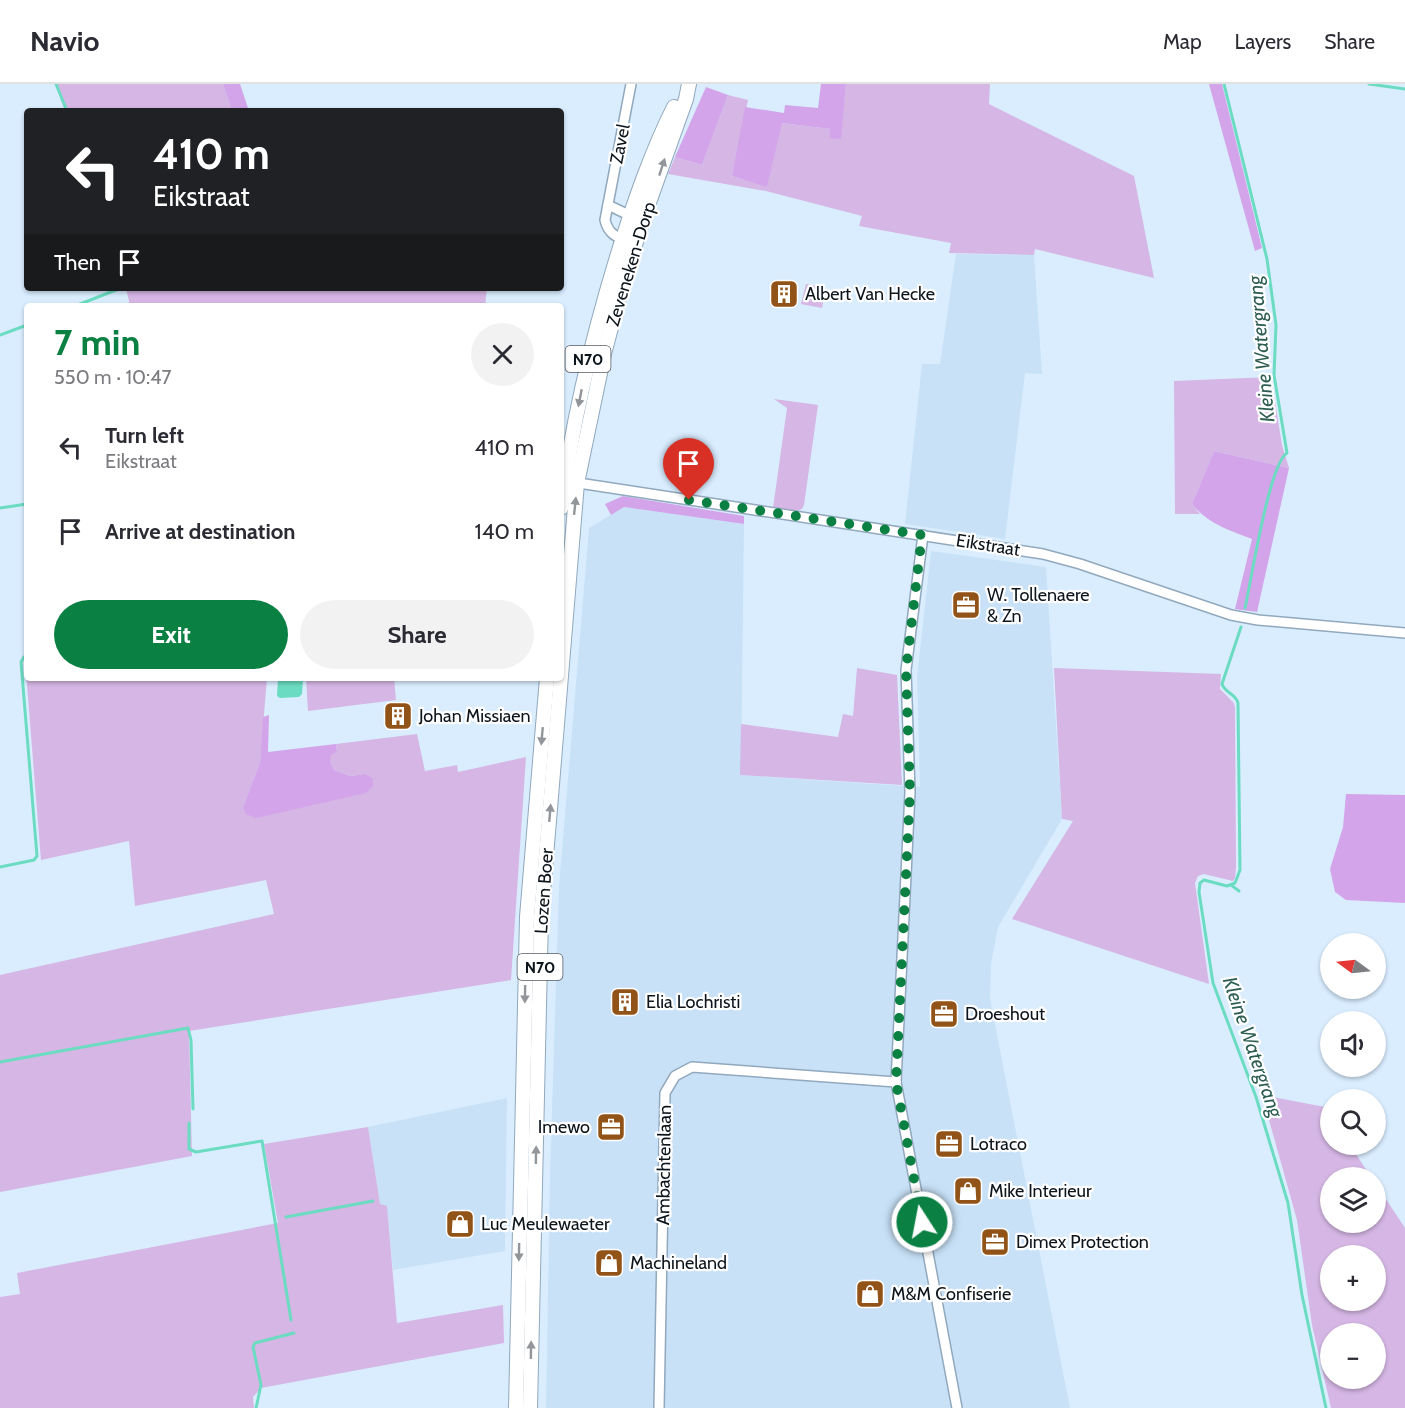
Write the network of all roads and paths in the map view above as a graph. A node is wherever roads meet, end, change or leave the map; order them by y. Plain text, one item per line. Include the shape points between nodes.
1 (631, 84) edge
2 (688, 84) edge
3 (608, 205) junction
4 (636, 218) junction
5 (628, 243) junction
6 (571, 482) junction
7 (564, 500) edge
8 (922, 535) junction
9 (564, 584) edge
10 (1405, 633) edge
11 (547, 681) edge
12 (557, 681) edge
13 (896, 1082) junction
14 (516, 1408) edge
15 (530, 1408) edge
16 (659, 1408) edge
17 (957, 1408) edge

1 - 3 street, Zavel
2 - 4 main road, Zeveneken-Dorp / N70 via 686,99
3 - 4 street
3 - 5 street, Zavel via 607,229
4 - 5 main road, Zeveneken-Dorp / N70
5 - 6 main road, Zeveneken-Dorp / N70
6 - 7 main road, N70
6 - 8 street, Eikstraat
9 -> 6 main road, Lozen Boer / N70
8 - 10 street, Eikstraat via 1043,554 1231,615
8 - 13 street via 906,670 910,792
11 -> 14 main road, Lozen Boer / N70 via 527,917
15 -> 12 main road, Lozen Boer / N70 via 541,917
13 - 16 street, Ambachtenlaan via 692,1067 675,1076 665,1093
13 - 17 street

